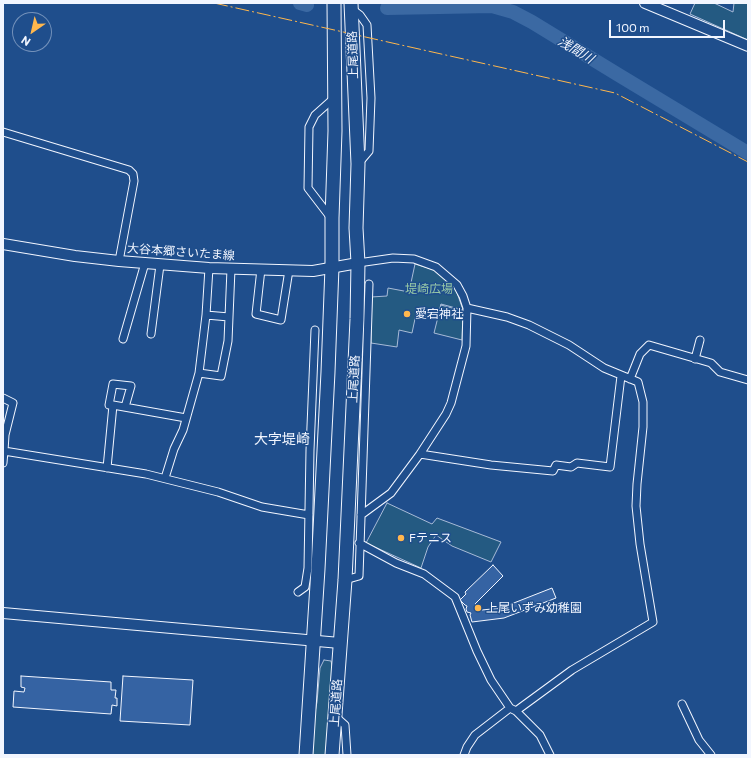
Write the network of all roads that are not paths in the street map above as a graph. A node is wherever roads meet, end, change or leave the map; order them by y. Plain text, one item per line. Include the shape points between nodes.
1 (334, 3) edge
2 (645, 3) edge
3 (351, 6) edge
4 (748, 46) edge
5 (335, 97) junction
6 (3, 132) edge
7 (332, 218) junction
8 (3, 244) edge
9 (119, 261) junction
10 (145, 263) junction
11 (358, 263) junction
12 (160, 265) junction
13 (332, 267) junction
14 (209, 268) junction
15 (231, 269) junction
16 (261, 269) junction
17 (289, 270) junction
18 (368, 284) dead end
19 (467, 308) junction
20 (206, 315) junction
21 (229, 317) junction
22 (362, 321) junction
23 (315, 330) dead end
24 (151, 334) dead end
25 (123, 339) dead end
26 (700, 340) dead end
27 (696, 359) junction
28 (328, 372) junction
29 (199, 373) junction
30 (621, 376) junction
31 (630, 379) junction
32 (313, 380) junction
33 (748, 380) edge
34 (3, 398) edge
35 (114, 405) junction
36 (125, 408) junction
37 (186, 418) junction
38 (4, 451) junction
39 (420, 454) junction
40 (3, 463) edge
41 (107, 468) junction
42 (164, 478) junction
43 (309, 515) junction
44 (361, 515) junction
45 (360, 543) junction
46 (313, 569) junction
47 (345, 580) junction
48 (298, 592) dead end
49 (3, 613) edge
50 (313, 640) junction
51 (340, 643) junction
52 (682, 704) dead end
53 (513, 710) junction
54 (335, 715) junction
55 (306, 755) edge
56 (332, 755) edge
57 (347, 755) edge
58 (464, 755) edge
59 (550, 755) edge
60 (711, 755) edge

1 - 5 highway, 上尾道路
2 - 4 street
3 - 11 highway, 上尾道路 via 358,164
5 - 7 highway, 上尾道路
5 - 7 street via 315,115 309,127 308,188
6 - 9 street via 129,170 134,174
7 - 13 highway, 上尾道路
8 - 9 street, 大谷本郷さいたま線
9 - 10 street, 大谷本郷さいたま線
10 - 12 street, 大谷本郷さいたま線
10 - 25 street
11 - 13 street, 大谷本郷さいたま線
11 - 19 street via 394,258 414,259 436,267 457,285
11 - 22 highway, 上尾道路
12 - 14 street, 大谷本郷さいたま線
12 - 24 street
13 - 17 street, 大谷本郷さいたま線 via 313,271
13 - 28 highway, 上尾道路
14 - 15 street, 大谷本郷さいたま線
14 - 20 street
15 - 16 street, 大谷本郷さいたま線
15 - 21 street
16 - 17 street, 大谷本郷さいたま線
16 - 17 street via 256,314 281,320
18 - 22 street
19 - 30 street via 529,325
19 - 39 street via 466,346 451,403
20 - 21 street
20 - 29 street
21 - 29 street via 222,376
22 - 44 street
22 - 47 highway, 上尾道路
23 - 32 street
26 - 27 street
27 - 31 street via 648,345 640,354
27 - 33 street via 711,363 720,372
28 - 32 street
28 - 46 highway, 上尾道路
29 - 37 street
30 - 31 street
30 - 39 street via 610,468 577,463 571,467 556,465 553,471 490,465
31 - 53 street via 638,382 642,402 643,427 636,506 653,622 572,670
32 - 43 street
34 - 38 street via 13,403
35 - 36 street
35 - 36 street via 109,405 113,384 132,386
35 - 41 street
36 - 37 street
37 - 42 street
38 - 40 street
38 - 41 street
39 - 44 street via 391,493
41 - 42 street
42 - 43 street via 262,507
43 - 46 street
44 - 45 street
45 - 47 street via 359,576
45 - 53 street via 396,563 424,574 455,598 491,680
46 - 48 street via 305,587
46 - 50 highway, 上尾道路
47 - 51 highway, 上尾道路
49 - 50 street
50 - 51 street
50 - 55 highway, 上尾道路
51 - 54 highway, 上尾道路
52 - 60 street via 699,740
53 - 58 street via 475,735
53 - 59 street via 540,734
54 - 56 highway, 上尾道路
54 - 57 street via 346,725

